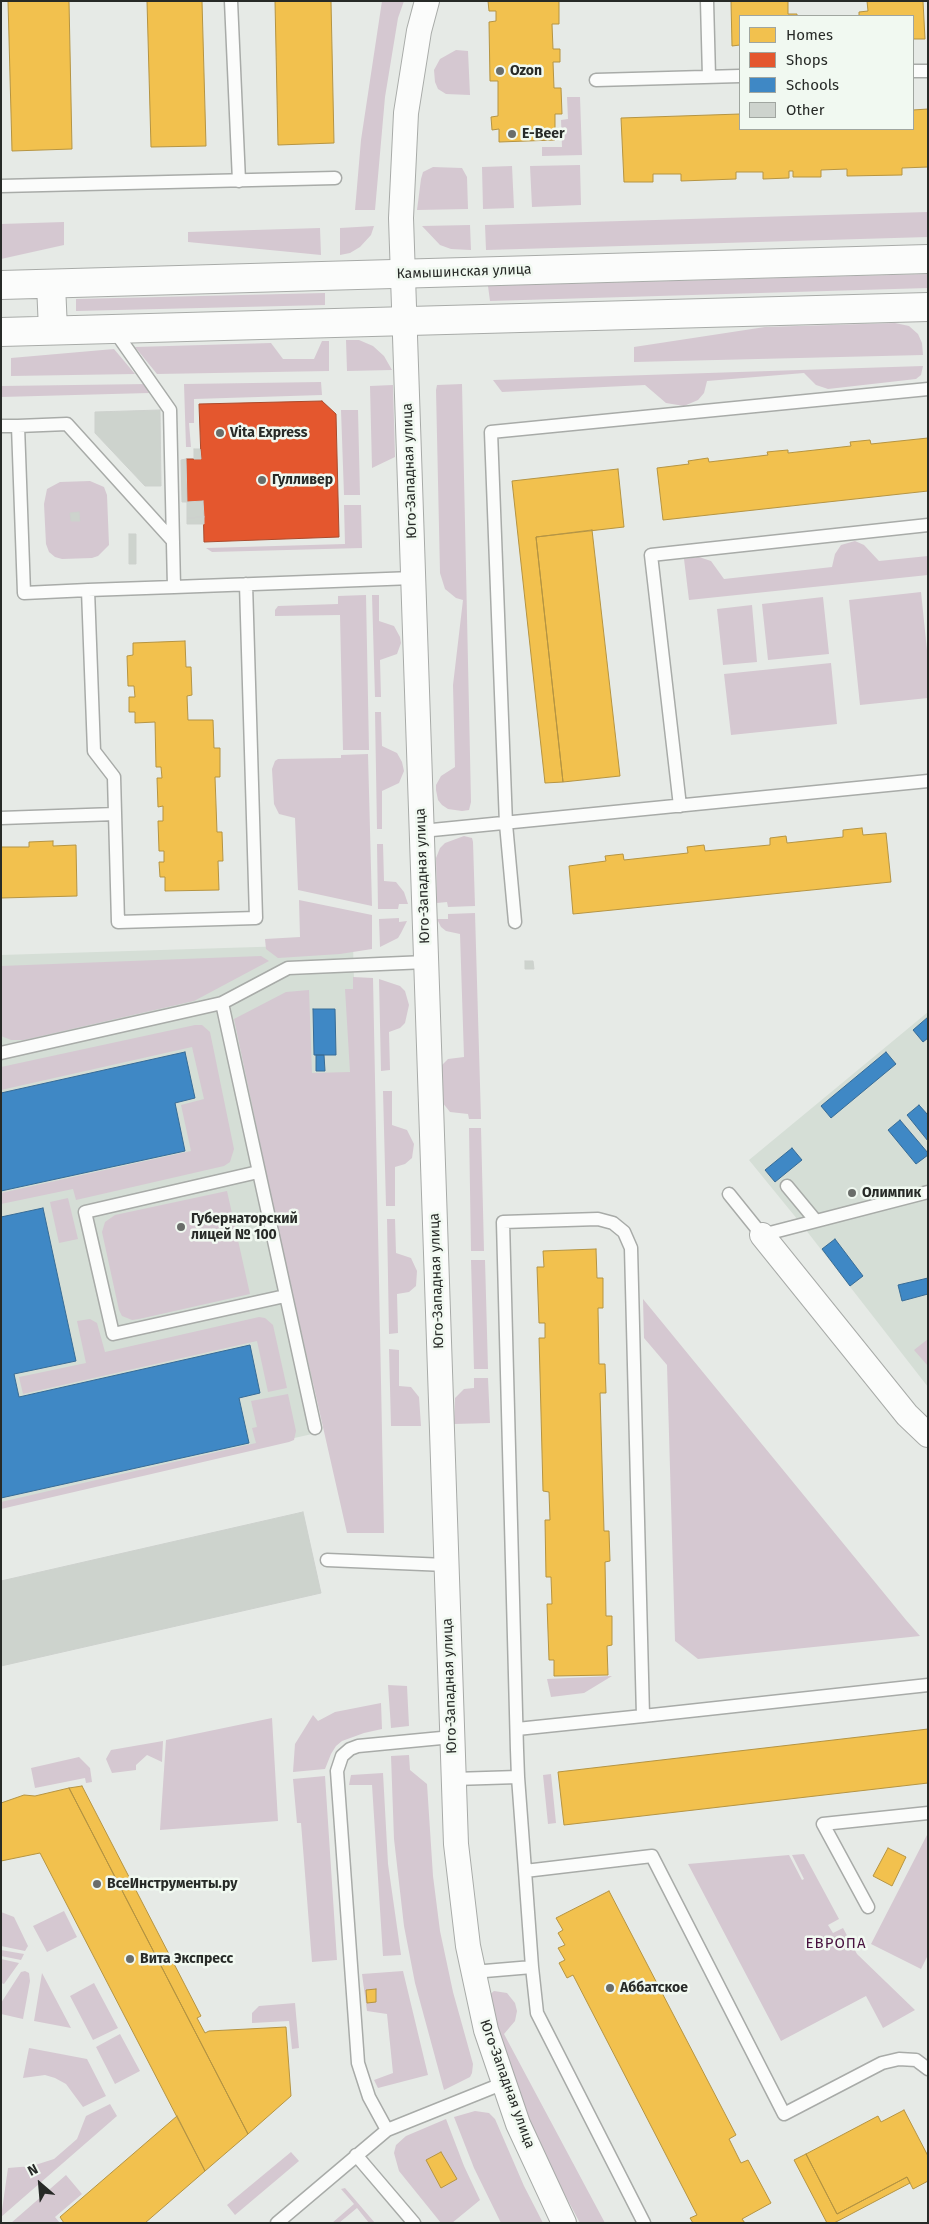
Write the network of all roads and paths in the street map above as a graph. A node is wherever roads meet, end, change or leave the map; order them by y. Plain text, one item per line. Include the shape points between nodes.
1 (231, 1) edge
2 (427, 1) edge
3 (707, 1) edge
4 (914, 71) edge
5 (928, 71) edge
6 (739, 76) edge
7 (709, 77) junction
8 (596, 80) dead end
9 (335, 178) dead end
10 (239, 181) junction
11 (1, 186) edge
12 (928, 258) edge
13 (403, 274) junction
14 (51, 284) junction
15 (1, 285) edge
16 (928, 307) edge
17 (405, 321) junction
18 (113, 329) junction
19 (52, 330) junction
20 (1, 332) edge
21 (928, 389) edge
22 (1, 426) edge
23 (18, 426) junction
24 (928, 525) edge
25 (173, 541) junction
26 (413, 578) junction
27 (246, 584) junction
28 (174, 587) junction
29 (88, 590) junction
30 (928, 781) edge
31 (680, 806) junction
32 (115, 814) junction
33 (1, 818) edge
34 (506, 824) junction
35 (422, 830) junction
36 (515, 922) dead end
37 (426, 962) junction
38 (222, 1004) junction
39 (1, 1053) edge
40 (258, 1172) junction
41 (786, 1186) dead end
42 (928, 1192) edge
43 (729, 1194) dead end
44 (816, 1221) junction
45 (762, 1235) junction
46 (285, 1296) junction
47 (315, 1428) dead end
48 (928, 1435) edge
49 (327, 1560) dead end
50 (446, 1565) junction
51 (928, 1685) edge
52 (644, 1716) junction
53 (517, 1729) junction
54 (452, 1737) junction
55 (518, 1777) junction
56 (454, 1779) junction
57 (928, 1813) edge
58 (525, 1871) junction
59 (868, 1907) dead end
60 (532, 1967) junction
61 (474, 1972) junction
62 (928, 2069) edge
63 (504, 2084) junction
64 (387, 2130) junction
65 (356, 2156) junction
66 (406, 2220) edge
67 (277, 2223) edge
68 (564, 2223) edge
69 (644, 2223) edge

1 - 10 lane
2 - 13 street, Юго-Западная улица via 406,113 401,218
3 - 7 lane
4 - 5 lane
6 - 7 lane
7 - 8 lane
9 - 10 lane
10 - 11 lane
12 - 13 street, Камышинская улица
13 - 14 street, Камышинская улица
13 - 17 street, Юго-Западная улица
14 - 15 street, Камышинская улица
14 - 19 street
16 - 17 street
17 - 18 street
17 - 26 street, Юго-Западная улица
18 - 19 street
18 - 25 lane via 170,410
19 - 20 street
21 - 34 lane via 491,432
22 - 23 lane
23 - 25 lane via 67,424
23 - 29 lane via 24,593
24 - 31 lane via 651,555
25 - 28 lane
26 - 27 lane
26 - 35 street, Юго-Западная улица
27 - 28 lane
27 - 32 lane via 256,918 118,922
28 - 29 lane
29 - 32 lane via 94,751 114,777
30 - 31 lane
31 - 34 lane
32 - 33 lane
34 - 35 lane
34 - 36 lane
35 - 37 street, Юго-Западная улица
37 - 38 lane via 288,968
37 - 50 street, Юго-Западная улица
38 - 39 lane
38 - 40 lane
40 - 46 lane
40 - 46 lane via 85,1212 113,1334
41 - 44 lane
42 - 44 lane
43 - 45 lane
44 - 45 lane
45 - 48 street via 907,1415
46 - 47 lane
49 - 50 lane
50 - 54 street, Юго-Западная улица
51 - 52 lane
52 - 53 lane
52 - 53 lane via 631,1248 624,1232 613,1223 598,1220 503,1222
53 - 55 lane
54 - 56 street, Юго-Западная улица
54 - 64 lane via 350,1748 342,1756 337,1771 358,2063 369,2097
55 - 56 lane
55 - 58 lane
56 - 61 street, Юго-Западная улица via 456,1844
57 - 59 lane via 823,1824
58 - 60 lane
58 - 62 lane via 652,1856 784,2114 882,2063 916,2060
60 - 61 lane
60 - 69 lane via 537,2013
61 - 63 street, Юго-Западная улица via 486,2030
63 - 64 lane
63 - 68 street, Юго-Западная улица via 518,2124
64 - 65 lane
65 - 66 lane
65 - 67 lane

